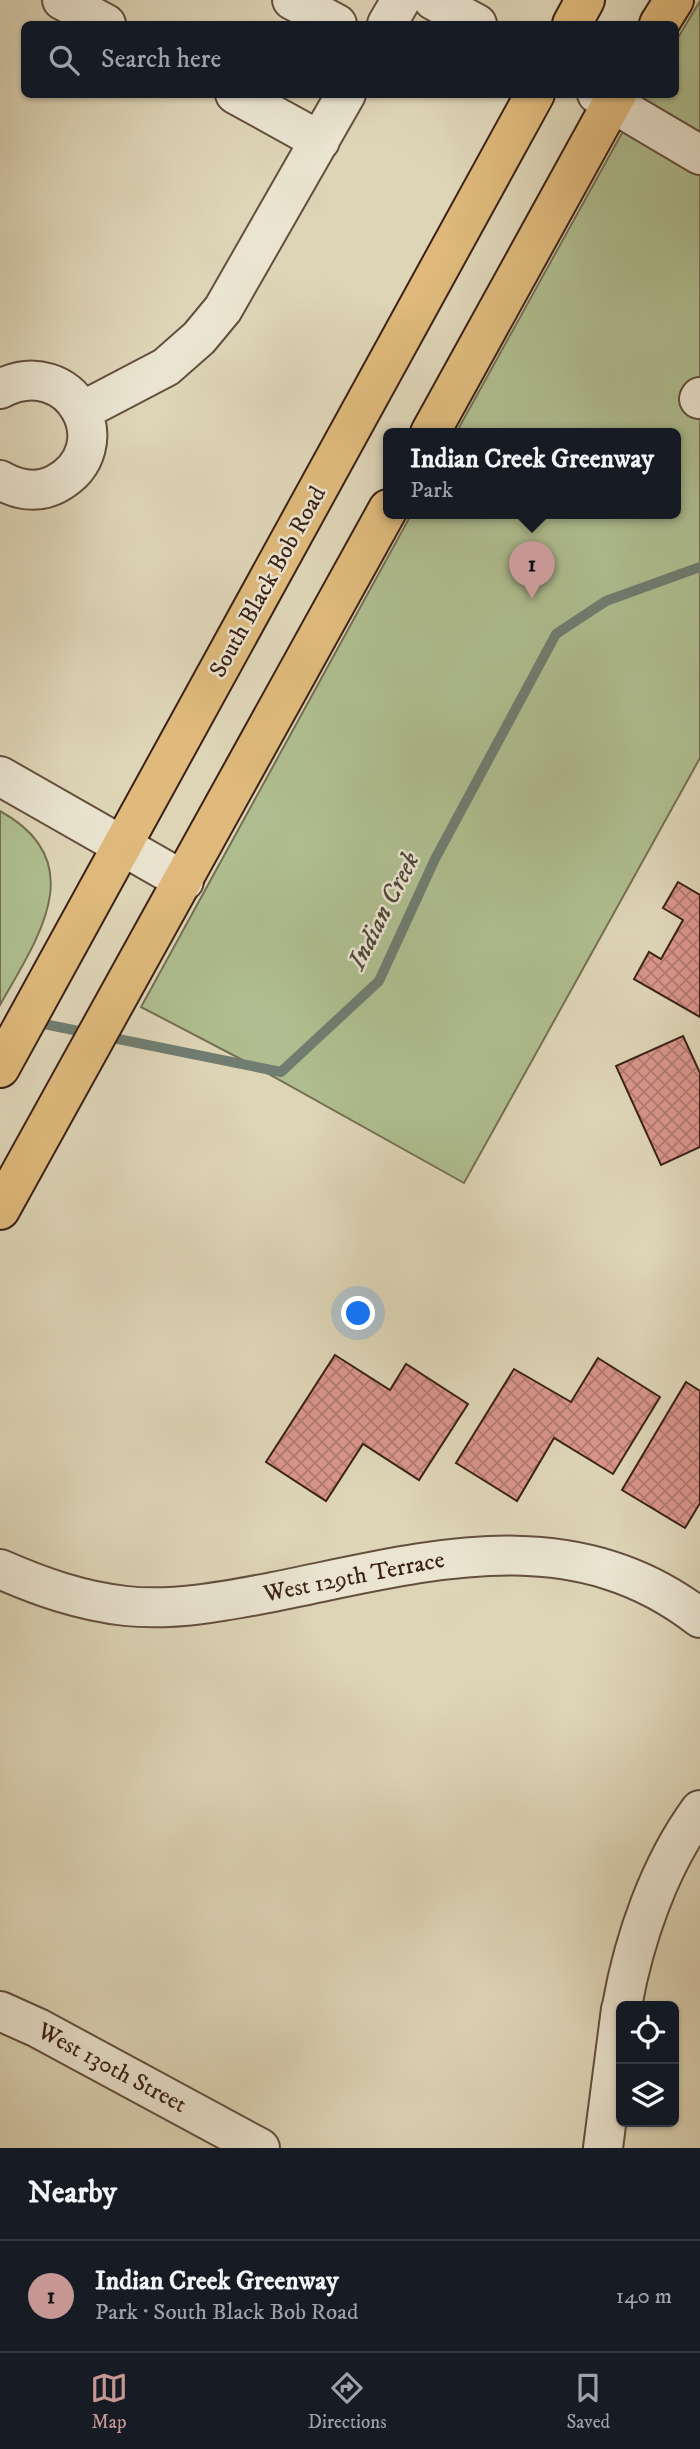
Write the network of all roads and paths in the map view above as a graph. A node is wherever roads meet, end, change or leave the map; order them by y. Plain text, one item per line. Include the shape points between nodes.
1 (62, 0) edge
2 (292, 0) edge
3 (401, 0) edge
4 (433, 0) edge
5 (584, 0) edge
6 (674, 0) edge
7 (100, 21) edge
8 (331, 21) edge
9 (389, 21) edge
10 (472, 21) edge
11 (574, 21) edge
12 (661, 21) edge
13 (242, 98) edge
14 (344, 98) edge
15 (533, 98) edge
16 (608, 98) edge
17 (611, 98) edge
18 (320, 141) junction
19 (700, 155) edge
20 (0, 388) edge
21 (82, 411) junction
22 (433, 428) edge
23 (0, 480) edge
24 (383, 518) edge
25 (0, 776) edge
26 (123, 846) junction
27 (184, 881) junction
28 (0, 1068) edge
29 (0, 1210) edge
30 (0, 1569) edge
31 (700, 1618) edge
32 (700, 1810) edge
33 (623, 2001) edge
34 (0, 2011) edge
35 (616, 2052) edge
36 (260, 2148) edge
37 (603, 2148) edge

1 - 7 street
2 - 8 street
3 - 9 street
4 - 10 street
5 - 11 main road
6 - 12 main road
13 - 18 street
14 - 18 street
15 - 26 main road, South Black Bob Road
16 - 22 main road
17 - 19 street
18 - 21 street via 223,309 200,338 166,367
20 - 21 street via 18,380 56,384
21 - 23 street via 86,448 66,479 32,491
24 - 27 main road
25 - 26 street
26 - 27 street
26 - 28 main road, South Black Bob Road
27 - 29 main road
30 - 31 street, West 129th Terrace via 49,1591 128,1606 214,1604 449,1557 512,1553 571,1560 634,1579
32 - 33 street via 658,1886 631,1957
34 - 36 street, West 130th Street
35 - 37 street

